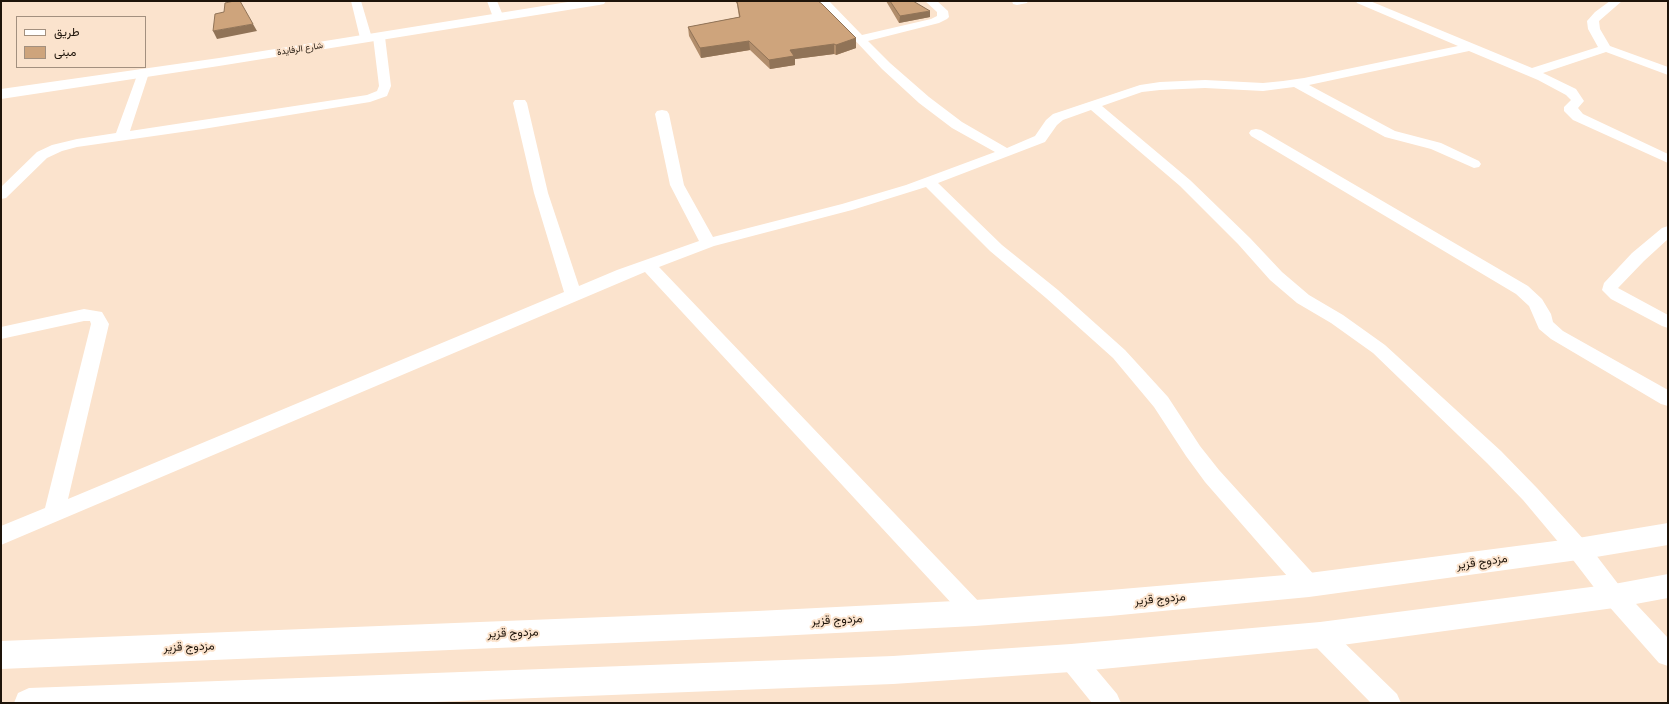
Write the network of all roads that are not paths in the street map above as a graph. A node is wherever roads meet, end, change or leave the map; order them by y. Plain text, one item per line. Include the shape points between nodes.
1 (356, 1) edge
2 (492, 1) edge
3 (599, 1) edge
4 (823, 1) edge
5 (930, 1) edge
6 (1361, 1) edge
7 (1617, 1) edge
8 (580, 3) edge
9 (498, 18) junction
10 (372, 38) junction
11 (860, 39) junction
12 (1470, 47) junction
13 (1605, 48) junction
14 (1668, 71) edge
15 (1532, 72) junction
16 (143, 73) junction
17 (1296, 84) junction
18 (1, 94) edge
19 (520, 103) dead end
20 (1094, 106) junction
21 (662, 114) dead end
22 (1256, 133) dead end
23 (122, 136) junction
24 (1006, 153) junction
25 (1668, 159) edge
26 (1474, 164) dead end
27 (928, 182) junction
28 (1, 195) edge
29 (1668, 231) edge
30 (708, 243) junction
31 (648, 265) junction
32 (573, 294) junction
33 (1668, 322) edge
34 (1, 333) edge
35 (1668, 399) edge
36 (54, 513) junction
37 (1668, 534) edge
38 (1, 536) edge
39 (1578, 549) junction
40 (1309, 585) junction
41 (1668, 586) edge
42 (1614, 596) junction
43 (975, 613) junction
44 (1320, 635) junction
45 (1, 655) edge
46 (1668, 655) edge
47 (1071, 658) junction
48 (29, 703) edge
49 (1108, 703) edge
50 (1388, 703) edge

1 - 10 street
2 - 9 street
3 - 8 main road, شارع الرفايدة
4 - 11 street
5 - 11 street via 942,11 943,17
6 - 12 street
7 - 13 street via 1593,21 1594,29
8 - 9 main road, شارع الرفايدة
9 - 10 main road, شارع الرفايدة
10 - 16 main road, شارع الرفايدة
10 - 23 street via 385,86 382,93 376,96
11 - 24 street via 924,100 957,125
12 - 15 street
12 - 17 street
13 - 14 street
13 - 15 street
15 - 25 street via 1571,92 1578,101 1571,111 1578,117
16 - 18 main road, شارع الرفايدة
16 - 23 street
17 - 20 street via 1263,87 1205,84 1160,86 1140,89
17 - 26 street via 1390,134 1436,146
19 - 32 street via 541,193
20 - 24 street via 1058,117 1040,138
20 - 39 street via 1185,183 1298,295 1379,349 1494,457
21 - 30 street via 677,185
22 - 35 street via 1522,290 1536,303 1545,325 1557,335
23 - 28 street via 57,148 31,165
24 - 27 street
27 - 30 street via 847,207
27 - 40 street via 996,248 1119,354 1161,402 1192,451 1212,476
29 - 33 street via 1638,257 1610,290
30 - 31 street
31 - 32 street
31 - 43 street
32 - 36 street
34 - 36 street via 84,315 96,316 100,324
36 - 38 street
37 - 39 main road, مزدوج قزير
39 - 40 main road, مزدوج قزير
39 - 42 street
40 - 43 main road, مزدوج قزير via 1110,604
41 - 42 main road
42 - 44 main road
42 - 46 street
43 - 45 main road, مزدوج قزير
44 - 47 main road
44 - 50 street
47 - 48 main road via 893,670
47 - 49 street

